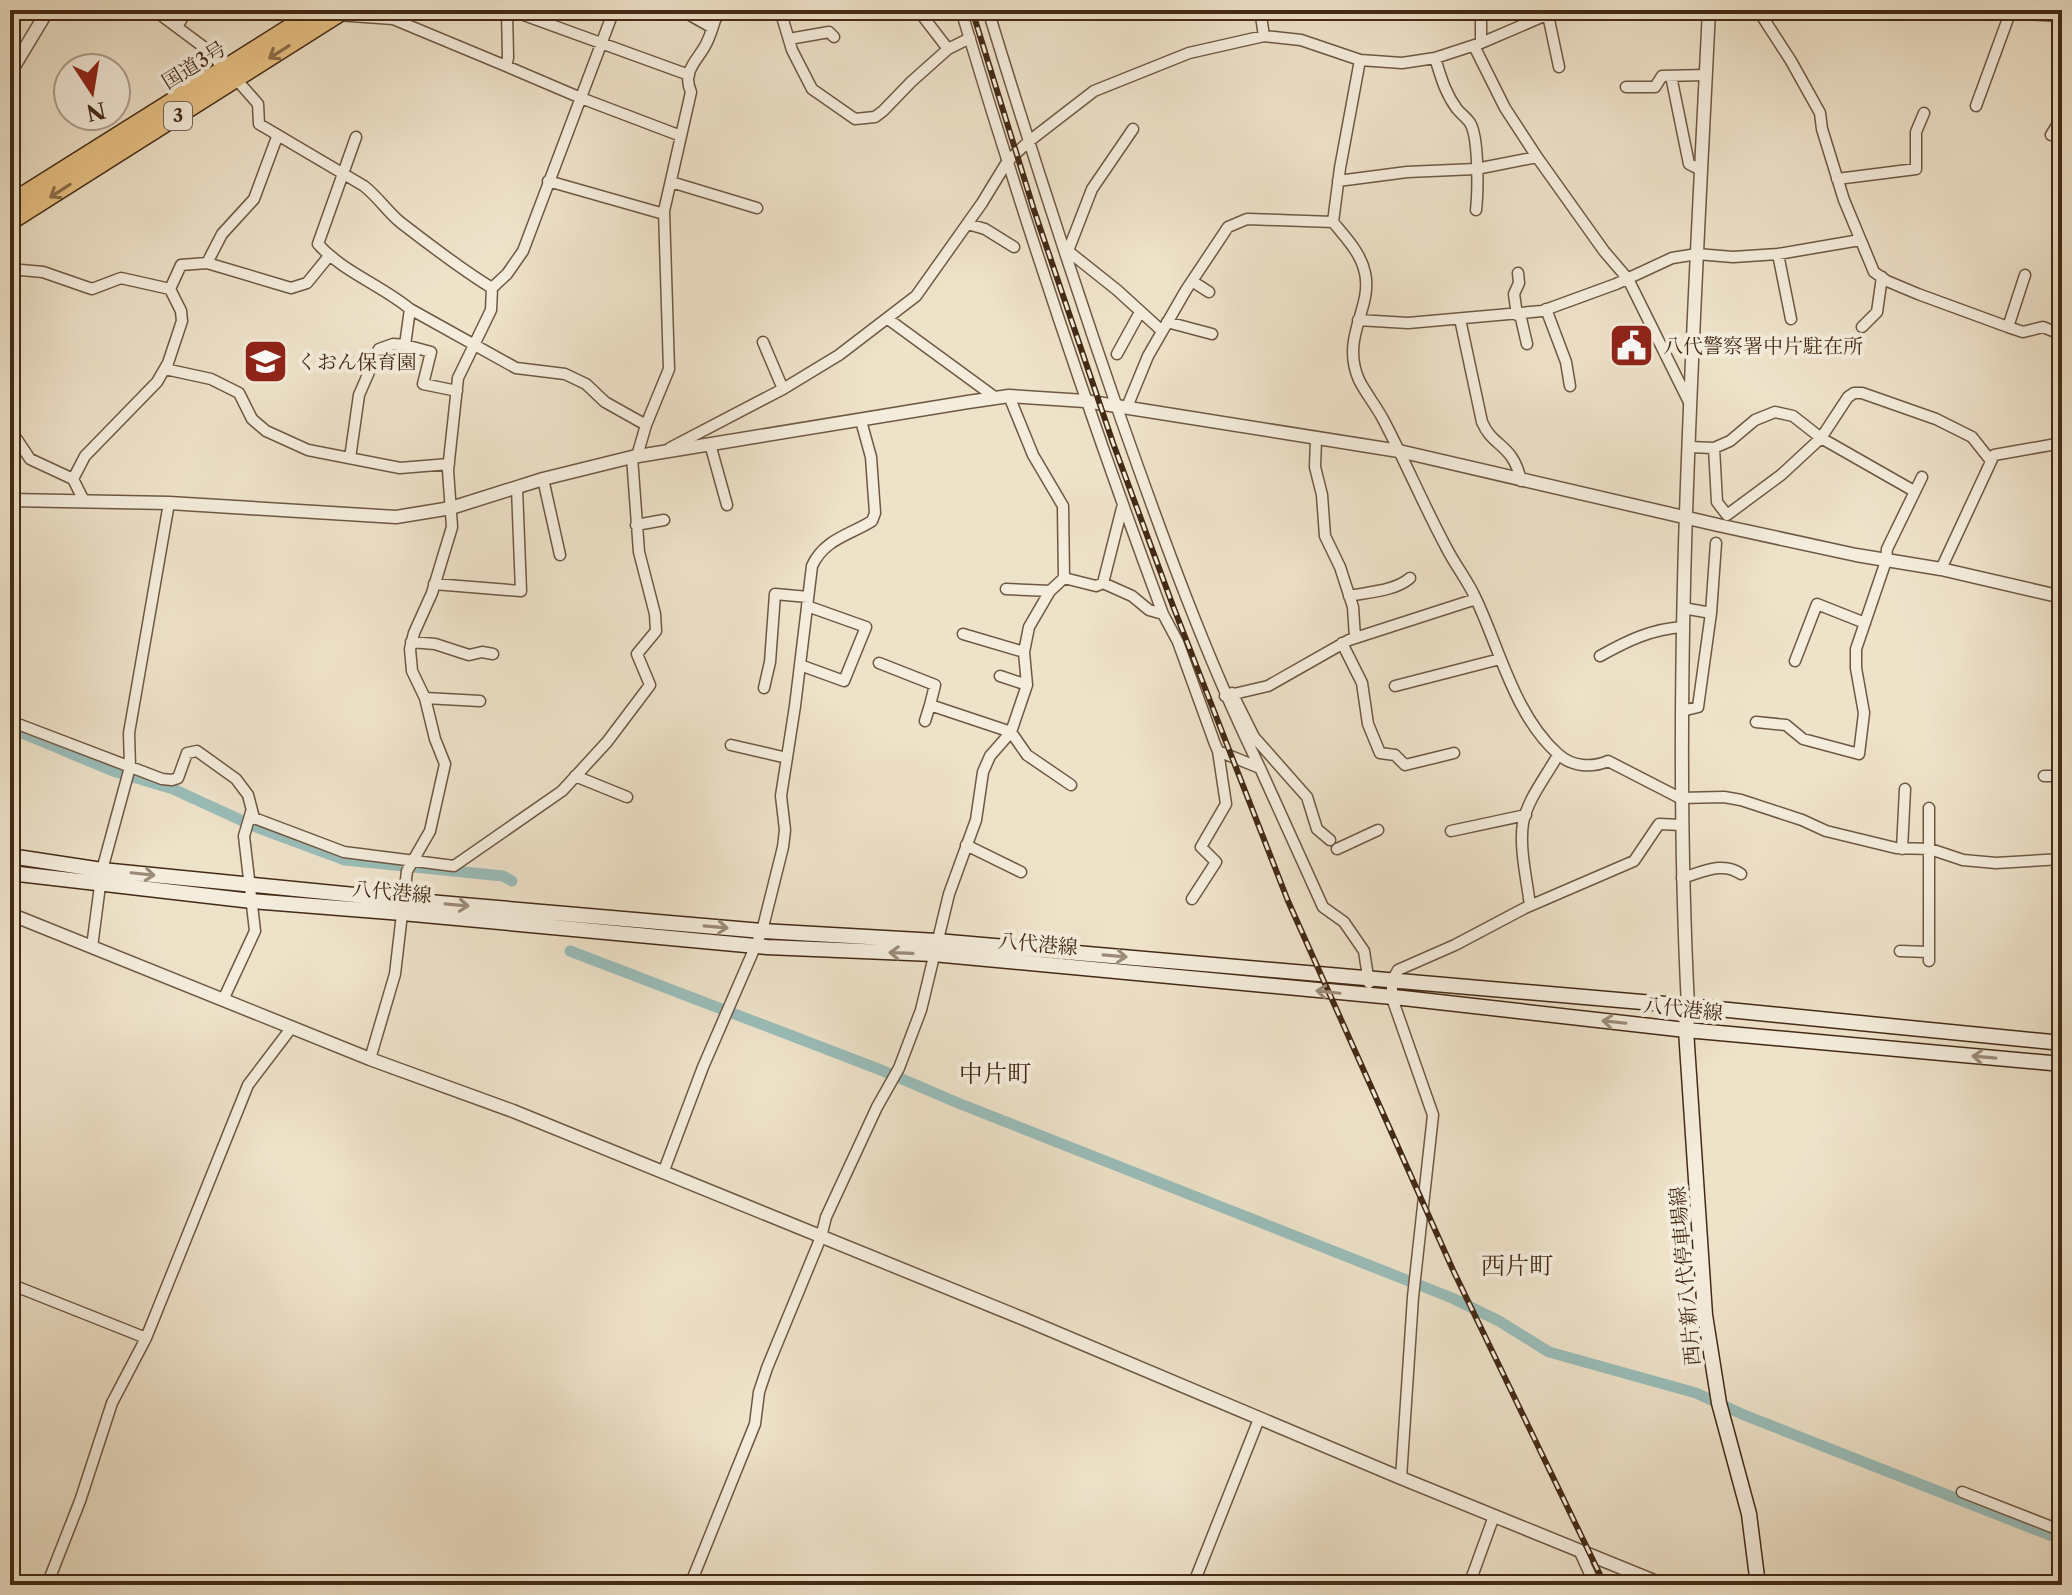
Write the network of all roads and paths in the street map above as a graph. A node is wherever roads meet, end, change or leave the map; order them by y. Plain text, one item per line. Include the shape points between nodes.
1 (48, 10) edge
2 (154, 10) edge
3 (187, 10) edge
4 (317, 10) edge
5 (508, 10) edge
6 (614, 10) edge
7 (681, 10) edge
8 (719, 10) edge
9 (780, 10) edge
10 (918, 10) edge
11 (961, 10) edge
12 (988, 10) edge
13 (1260, 10) edge
14 (1481, 10) edge
15 (1572, 10) edge
16 (1709, 10) edge
17 (1758, 10) edge
18 (1947, 10) edge
19 (341, 12) edge
20 (2006, 12) edge
21 (1548, 15) junction
22 (2062, 16) edge
23 (177, 27) junction
24 (711, 27) junction
25 (1264, 36) junction
26 (834, 37) dead end
27 (970, 38) junction
28 (789, 39) junction
29 (602, 43) junction
30 (1478, 44) junction
31 (948, 49) junction
32 (1435, 58) junction
33 (1360, 60) junction
34 (506, 66) junction
35 (1559, 67) dead end
36 (10, 73) edge
37 (230, 74) junction
38 (689, 75) junction
39 (1706, 75) junction
40 (1671, 76) junction
41 (1626, 87) dead end
42 (581, 98) junction
43 (1976, 106) dead end
44 (1924, 113) dead end
45 (2062, 117) edge
46 (1133, 129) dead end
47 (2051, 135) dead end
48 (681, 136) junction
49 (277, 137) junction
50 (356, 137) dead end
51 (1028, 142) junction
52 (1537, 157) junction
53 (1007, 162) junction
54 (1476, 169) junction
55 (1701, 170) junction
56 (343, 172) junction
57 (1837, 179) junction
58 (548, 181) junction
59 (1338, 181) junction
60 (671, 182) junction
61 (10, 203) edge
62 (757, 208) dead end
63 (1476, 210) dead end
64 (664, 214) junction
65 (10, 222) edge
66 (1333, 222) junction
67 (970, 225) junction
68 (1860, 240) junction
69 (1014, 247) dead end
70 (1697, 254) junction
71 (1778, 254) junction
72 (329, 256) junction
73 (207, 263) junction
74 (10, 269) edge
75 (1518, 273) dead end
76 (2025, 275) dead end
77 (1882, 277) junction
78 (1628, 279) junction
79 (1192, 281) junction
80 (492, 288) junction
81 (170, 289) junction
82 (1209, 292) dead end
83 (410, 309) junction
84 (1546, 309) junction
85 (1140, 312) junction
86 (1519, 315) junction
87 (888, 319) junction
88 (1460, 319) junction
89 (1791, 319) dead end
90 (1358, 320) junction
91 (1165, 327) junction
92 (1862, 327) dead end
93 (2008, 327) junction
94 (1212, 334) dead end
95 (2062, 335) edge
96 (763, 342) dead end
97 (1527, 344) dead end
98 (405, 345) junction
99 (474, 345) junction
100 (1117, 354) dead end
101 (165, 369) junction
102 (1570, 386) dead end
103 (783, 389) junction
104 (457, 391) junction
105 (1002, 397) junction
106 (1085, 401) junction
107 (1690, 404) junction
108 (1122, 406) junction
109 (861, 421) junction
110 (646, 425) junction
111 (10, 429) edge
112 (1821, 438) junction
113 (1316, 439) junction
114 (2062, 443) edge
115 (710, 444) junction
116 (1688, 447) junction
117 (1714, 448) junction
118 (1399, 451) junction
119 (661, 452) junction
120 (634, 456) junction
121 (350, 458) junction
122 (1991, 461) junction
123 (449, 464) junction
124 (1922, 477) dead end
125 (73, 479) junction
126 (543, 479) junction
127 (1521, 481) junction
128 (517, 488) junction
129 (1914, 491) junction
130 (10, 500) edge
131 (84, 501) junction
132 (169, 503) junction
133 (727, 505) dead end
134 (1122, 506) junction
135 (451, 508) junction
136 (1684, 517) junction
137 (664, 520) dead end
138 (636, 525) junction
139 (1716, 543) dead end
140 (560, 555) dead end
141 (1886, 561) junction
142 (1941, 569) junction
143 (1064, 578) junction
144 (1410, 578) dead end
145 (1103, 583) junction
146 (434, 584) junction
147 (1006, 589) dead end
148 (1050, 591) junction
149 (1349, 596) junction
150 (2062, 597) edge
151 (1476, 599) junction
152 (808, 602) junction
153 (1683, 608) junction
154 (1711, 613) junction
155 (1163, 614) junction
156 (1865, 623) junction
157 (1683, 627) junction
158 (963, 634) dead end
159 (1355, 638) junction
160 (411, 642) junction
161 (1342, 643) junction
162 (1024, 652) junction
163 (493, 654) dead end
164 (1600, 656) dead end
165 (1500, 659) junction
166 (1795, 661) dead end
167 (879, 663) dead end
168 (800, 665) junction
169 (1000, 676) dead end
170 (1027, 685) junction
171 (1395, 686) dead end
172 (764, 688) dead end
173 (1228, 695) junction
174 (425, 698) junction
175 (480, 701) dead end
176 (930, 705) junction
177 (1682, 711) junction
178 (10, 721) edge
179 (925, 721) dead end
180 (1756, 722) dead end
181 (1011, 732) junction
182 (731, 745) dead end
183 (1218, 751) junction
184 (1454, 753) dead end
185 (1558, 755) junction
186 (787, 758) junction
187 (130, 767) junction
188 (1260, 768) junction
189 (575, 776) junction
190 (2044, 776) dead end
191 (2062, 776) edge
192 (1071, 785) dead end
193 (1905, 789) dead end
194 (627, 797) dead end
195 (1680, 798) junction
196 (1929, 808) dead end
197 (251, 813) junction
198 (1526, 815) junction
199 (1681, 825) junction
200 (1378, 830) dead end
201 (1451, 831) dead end
202 (966, 845) junction
203 (1902, 849) junction
204 (1930, 849) junction
205 (10, 856) edge
206 (2062, 859) edge
207 (415, 861) junction
208 (1021, 872) dead end
209 (10, 873) edge
210 (1741, 874) dead end
211 (101, 878) junction
212 (1682, 878) junction
213 (250, 885) junction
214 (1192, 899) dead end
215 (252, 901) junction
216 (403, 906) junction
217 (1530, 906) junction
218 (10, 914) edge
219 (762, 931) junction
220 (756, 946) junction
221 (92, 947) junction
222 (935, 947) junction
223 (1900, 951) dead end
224 (1367, 978) junction
225 (1392, 981) junction
226 (1374, 997) junction
227 (1392, 998) junction
228 (223, 1000) junction
229 (1688, 1006) junction
230 (292, 1027) junction
231 (1686, 1030) junction
232 (2062, 1043) edge
233 (370, 1059) junction
234 (2062, 1064) edge
235 (663, 1173) junction
236 (821, 1237) junction
237 (10, 1284) edge
238 (146, 1338) junction
239 (1259, 1419) junction
240 (1401, 1478) junction
241 (1962, 1492) dead end
242 (1494, 1516) junction
243 (2062, 1531) edge
244 (1579, 1550) junction
245 (47, 1585) edge
246 (690, 1585) edge
247 (1193, 1585) edge
248 (1469, 1585) edge
249 (1595, 1585) edge
250 (1664, 1585) edge
251 (1758, 1585) edge

1 - 36 street
2 - 23 street
3 - 23 street
4 - 37 highway, 国道3号 / 3
5 - 29 street
5 - 34 street
6 - 29 street
7 - 24 street
8 - 24 street
9 - 28 street
10 - 31 street
11 - 27 street
12 - 51 street
13 - 25 street
14 - 30 street
15 - 21 street
16 - 39 street
17 - 57 street via 1820,113
18 - 20 street
19 - 34 street via 393,19
19 -> 37 highway, 国道3号 / 3
20 - 22 street
20 - 43 street
21 - 30 street
21 - 35 street
23 - 37 street
24 - 38 street
25 - 33 street via 1301,40
25 - 51 street via 1189,53 1094,91
26 - 28 street via 829,32
27 - 31 street
27 - 53 street
28 - 31 street via 812,89 855,119 883,111
29 - 38 street
29 - 42 street
30 - 32 street
30 - 52 street via 1505,108
32 - 33 street via 1402,63
32 - 54 street via 1444,89 1470,123
33 - 59 street
34 - 42 street
37 - 49 street via 258,104 259,124
37 - 61 highway, 国道3号 / 3
37 -> 65 highway, 国道3号 / 3
38 - 48 street via 691,92
39 - 40 street
39 - 55 street
40 - 41 street via 1662,76 1655,87
40 - 55 street via 1689,164
42 - 48 street
42 - 58 street
44 - 57 street via 1916,132 1916,169
45 - 47 street
46 - 85 street via 1092,189 1068,251
48 - 60 street
49 - 56 street
49 - 73 street via 254,199 222,234
50 - 56 street
51 - 53 street
51 - 108 street
52 - 54 street
52 - 78 street
53 - 67 street
53 - 106 street
54 - 59 street
54 - 63 street
55 - 70 street
56 - 72 street via 318,244
56 - 80 street via 455,266
57 - 68 street
58 - 64 street
58 - 80 street via 523,251
59 - 66 street
60 - 62 street
60 - 64 street
64 - 110 street via 669,369
66 - 79 street via 1247,219 1228,227
66 - 90 street via 1366,274
67 - 69 street
67 - 87 street via 916,296
68 - 71 street
68 - 77 street via 1874,272
70 - 71 street
70 - 78 street via 1672,258
70 - 107 street
71 - 89 street
72 - 73 street via 307,283 291,288
72 - 83 street
73 - 81 street via 181,265
74 - 81 street via 43,272 92,289 121,278
75 - 86 street via 1514,294
76 - 93 street
77 - 92 street via 1877,312
77 - 93 street
78 - 84 street
78 - 107 street
79 - 82 street
79 - 91 street
80 - 99 street via 491,310
81 - 101 street via 182,321
83 - 98 street
83 - 99 street
84 - 86 street
84 - 102 street
85 - 91 street
85 - 100 street
86 - 88 street
86 - 97 street
87 - 103 street
87 - 105 street
88 - 90 street
88 - 127 street via 1482,422 1516,462
90 - 118 street via 1353,335 1358,378
91 - 94 street
91 - 108 street
93 - 95 street via 2023,332 2043,327
96 - 103 street
98 - 104 street via 431,352 423,384
98 - 121 street via 385,346 376,356 359,395
99 - 104 street
99 - 110 street via 516,368 565,374
101 - 121 street via 211,379 239,393 252,419 266,431 308,450
101 - 125 street via 85,456
103 - 119 street
104 - 123 street
105 - 106 street
105 - 109 street
105 - 143 street via 1063,506
106 - 108 street
106 - 134 street
107 - 116 street
108 - 113 street
108 - 173 street via 1167,550
109 - 115 street
109 - 152 street via 871,457 875,513 872,521 848,531 815,558
110 - 120 street
111 - 125 street via 30,459
112 - 117 street via 1793,416 1775,412
112 - 117 street via 1727,515 1717,502
112 - 122 street via 1848,397 1862,393 1972,437
112 - 129 street
113 - 118 street
113 - 149 street via 1325,536
114 - 122 street via 1994,455
115 - 119 street
115 - 133 street
116 - 117 street
116 - 136 street
118 - 127 street
118 - 151 street
119 - 120 street
120 - 126 street
120 - 138 street
121 - 123 street via 400,468
122 - 142 street
123 - 135 street
124 - 129 street
125 - 131 street
126 - 128 street
126 - 140 street
127 - 136 street
128 - 135 street
128 - 146 street via 521,591
129 - 141 street
130 - 131 street
131 - 132 street
132 - 135 street via 396,517
132 - 187 street via 129,733
134 - 145 street
134 - 155 street
135 - 146 street via 452,527
136 - 141 street
136 - 153 street
137 - 138 street
138 - 189 street via 656,631 637,654 650,685
139 - 154 street
141 - 142 street
141 - 156 street
142 - 150 street
143 - 145 street
143 - 148 street
144 - 149 street
145 - 155 street
146 - 160 street
147 - 148 street
148 - 162 street via 1029,627
149 - 159 street
151 - 159 street
151 - 165 street
152 - 168 street
152 - 168 street via 866,627 844,681
152 - 172 street via 775,594
153 - 154 street
153 - 157 street
154 - 177 street via 1698,707
155 - 183 street
156 - 166 street via 1817,604
156 - 180 street via 1856,649 1864,713 1859,754 1803,739 1786,725
157 - 164 street via 1634,637
157 - 177 street
158 - 162 street
159 - 161 street
160 - 163 street via 469,655
160 - 174 street via 412,671
161 - 173 street via 1268,686
161 - 184 street via 1362,683 1368,724 1380,753 1395,755 1405,765
162 - 170 street
165 - 171 street
165 - 185 street via 1527,716
167 - 176 street via 935,685
168 - 186 street
169 - 170 street
170 - 181 street
173 - 188 street
173 - 200 street via 1254,737 1307,797 1317,829 1334,845
174 - 175 street
174 - 207 street via 445,764 430,831
176 - 179 street
176 - 181 street
177 - 195 street
178 - 187 street
181 - 192 street via 1027,755
181 - 202 street via 983,772 976,820
182 - 186 street
183 - 188 street
183 - 214 street via 1226,804 1201,847 1216,862
185 - 195 street via 1594,767 1608,761 1621,765
185 - 198 street
186 - 219 street via 781,796 783,847
187 - 197 street via 172,780 178,778 187,753 197,751 236,779 248,795
187 - 211 street
188 - 224 street via 1323,907 1344,922 1364,951
189 - 194 street
189 - 207 street via 562,791 454,866
190 - 191 street
193 - 203 street
195 - 199 street
195 - 203 street via 1741,800 1826,831
196 - 204 street
197 - 207 street via 344,852
197 - 213 street via 244,836
198 - 201 street
198 - 217 street via 1523,854
199 - 212 street
199 - 217 street via 1659,824 1634,861
202 - 208 street
202 - 222 street
203 - 204 street
204 - 206 street via 1996,863
204 - 223 street via 1928,957
205 - 211 main road, 八代港線
207 - 216 street via 407,871
209 - 211 main road, 八代港線
210 - 212 street via 1731,867
211 -> 213 main road, 八代港線
211 - 215 main road, 八代港線
211 - 221 street
212 - 229 street
213 - 215 street
213 - 216 main road, 八代港線
215 - 216 main road, 八代港線
215 - 228 street via 255,931
216 -> 219 main road, 八代港線
216 - 220 main road, 八代港線
216 - 233 street via 395,974
217 - 225 street via 1398,970
218 - 221 street
219 - 220 street
219 - 222 main road, 八代港線
222 -> 220 main road, 八代港線
220 - 235 street
221 - 228 street
222 -> 224 main road, 八代港線
226 -> 222 main road, 八代港線
222 - 236 street via 921,1010 899,1068
224 - 225 main road, 八代港線
224 - 226 street
225 - 227 street
225 - 229 main road, 八代港線
226 - 227 main road, 八代港線
231 -> 227 main road, 八代港線
227 - 240 street via 1433,1115
228 - 230 street
229 - 231 main road, 西片新八代停車場線
229 - 232 main road, 八代港線
230 - 233 street
230 - 238 street via 248,1085
234 -> 231 main road, 八代港線
231 - 251 main road, 西片新八代停車場線 via 1705,1315 1719,1403 1749,1514
233 - 235 street
235 - 236 street
236 - 239 street
236 - 246 street via 767,1368 755,1424
237 - 238 street
238 - 245 street via 112,1403
239 - 240 street
239 - 247 street
240 - 242 street
241 - 243 street
242 - 244 street
242 - 248 street
244 - 249 street
244 - 250 street

